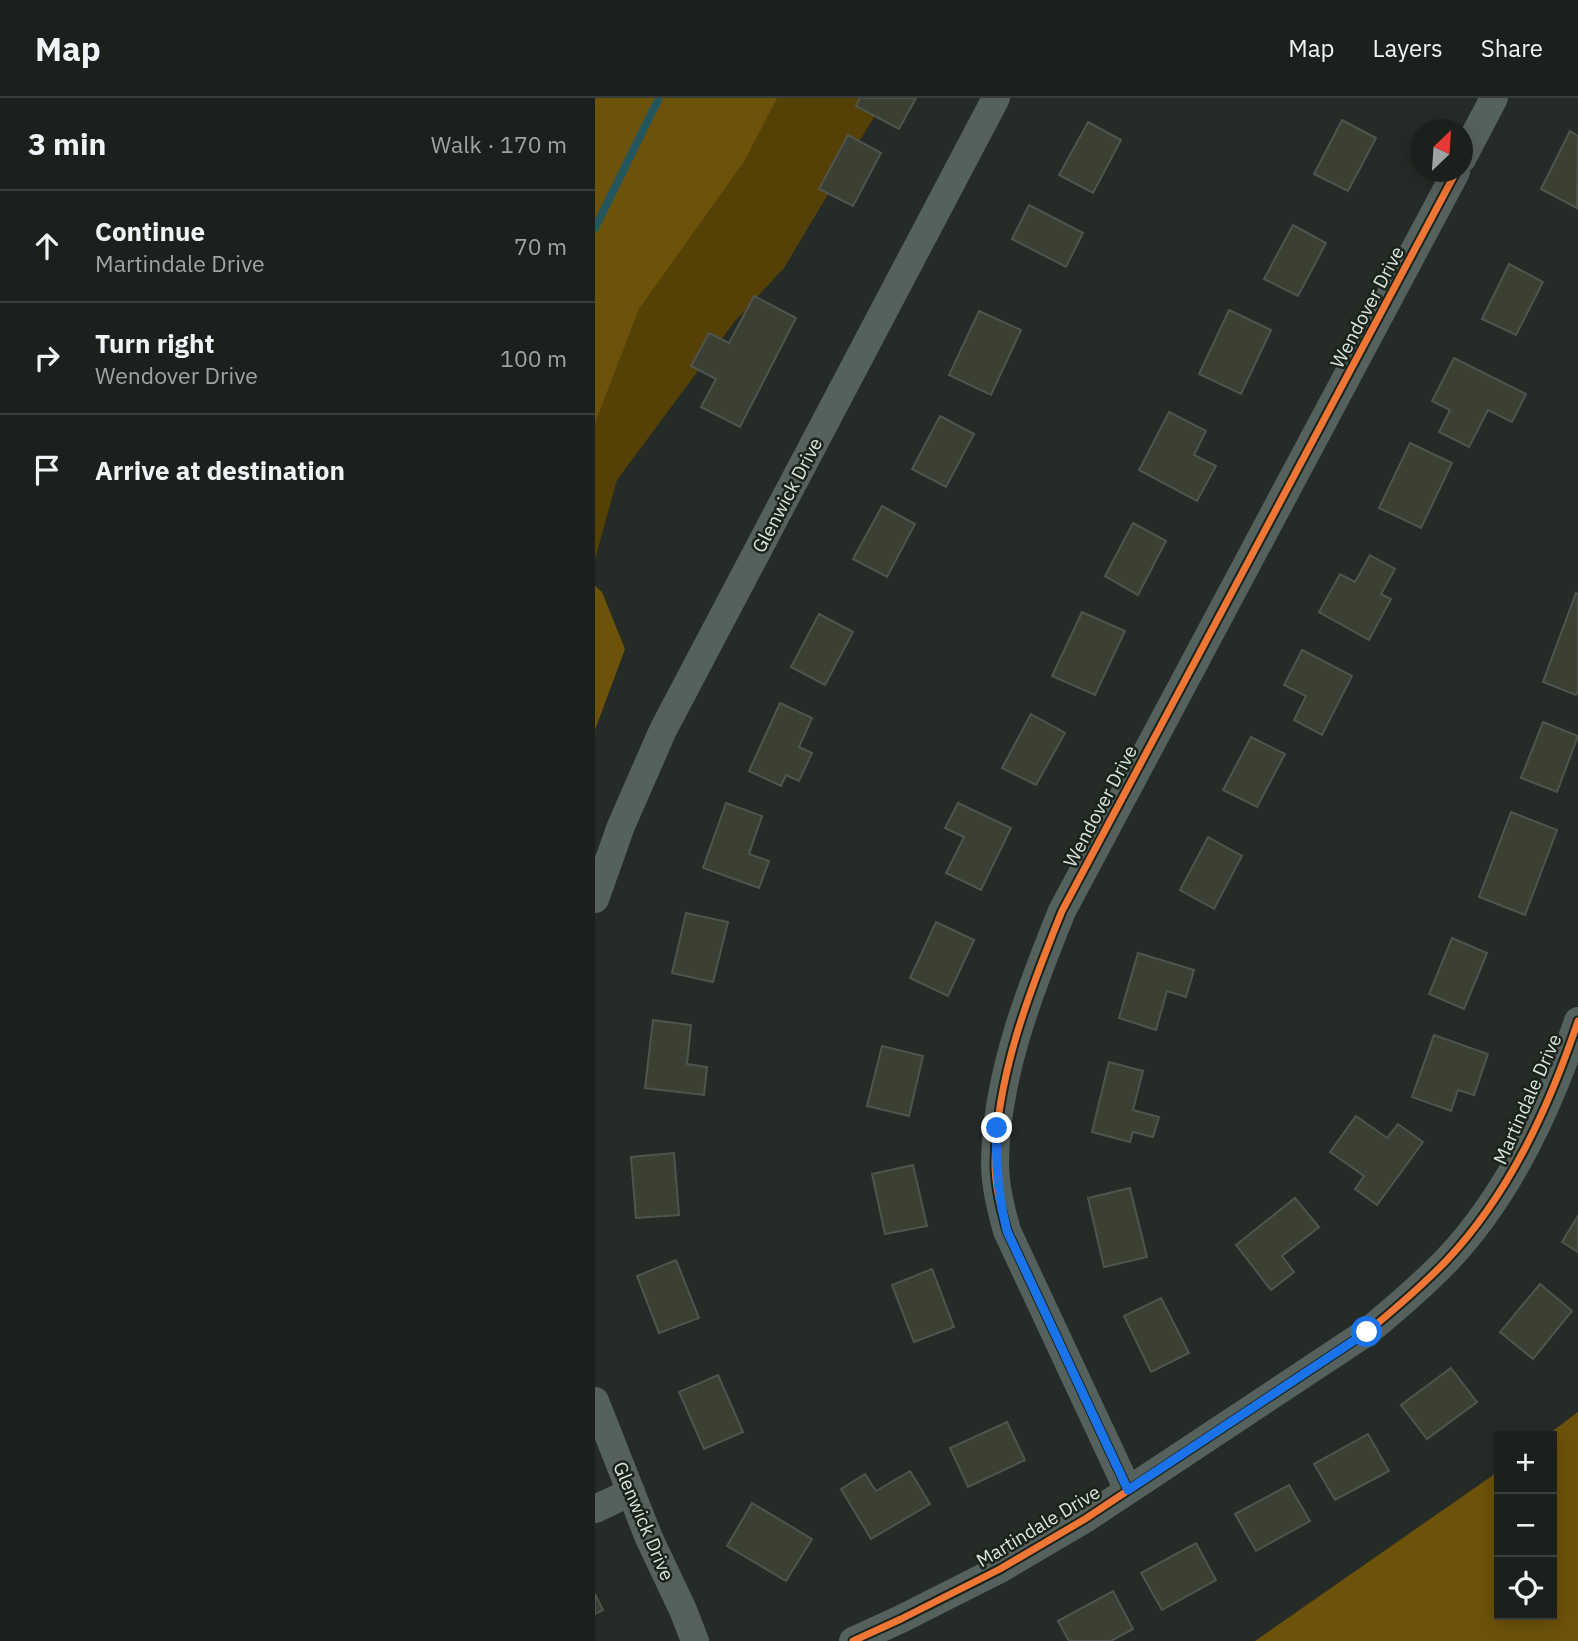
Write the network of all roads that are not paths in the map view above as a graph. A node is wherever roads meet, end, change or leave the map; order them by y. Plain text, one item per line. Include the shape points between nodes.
1 (996, 98) edge
2 (1495, 98) edge
3 (1473, 139) edge
4 (1451, 182) edge
5 (595, 899) edge
6 (1578, 1021) edge
7 (595, 1401) edge
8 (1128, 1490) junction
9 (631, 1492) junction
10 (595, 1509) edge
11 (695, 1641) edge
12 (853, 1641) edge

1 - 5 street, Glenwick Drive via 663,730
2 - 3 street
4 - 8 street, Wendover Drive via 1062,911 1030,991 1009,1068 995,1165 1007,1231
6 - 8 street, Martindale Drive via 1511,1174 1449,1258 1367,1332
7 - 9 street, Glenwick Drive
8 - 12 street, Martindale Drive via 1000,1569
9 - 10 street
9 - 11 street, Glenwick Drive

